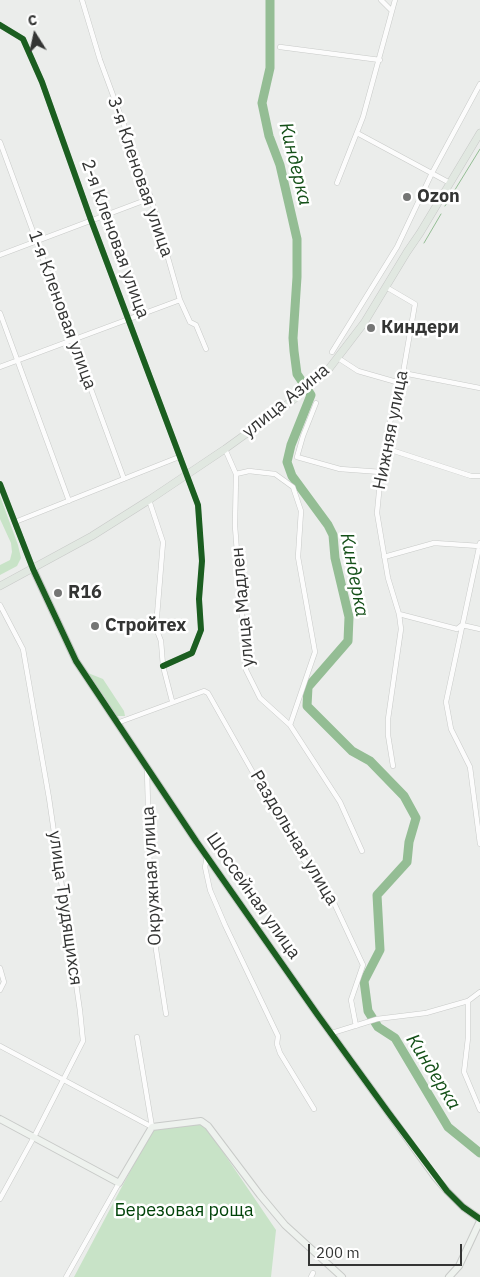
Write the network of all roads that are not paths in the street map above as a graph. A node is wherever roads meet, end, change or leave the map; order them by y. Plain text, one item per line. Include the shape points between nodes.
1 (82, 0) edge
2 (381, 0) edge
3 (395, 0) edge
4 (392, 12) junction
5 (0, 26) edge
6 (280, 47) dead end
7 (380, 60) junction
8 (480, 84) edge
9 (357, 133) junction
10 (480, 133) edge
11 (0, 142) edge
12 (432, 173) junction
13 (338, 183) dead end
14 (450, 184) junction
15 (150, 198) junction
16 (91, 220) junction
17 (37, 241) junction
18 (0, 254) edge
19 (386, 287) junction
20 (180, 300) junction
21 (0, 313) edge
22 (129, 318) junction
23 (72, 340) junction
24 (206, 349) dead end
25 (332, 352) dead end
26 (338, 358) junction
27 (16, 360) junction
28 (0, 367) edge
29 (403, 373) junction
30 (400, 384) junction
31 (480, 388) edge
32 (316, 403) dead end
33 (225, 448) junction
34 (385, 448) junction
35 (179, 457) junction
36 (380, 472) junction
37 (187, 474) junction
38 (236, 474) junction
39 (480, 476) edge
40 (124, 479) junction
41 (0, 484) edge
42 (149, 500) junction
43 (69, 501) junction
44 (15, 522) junction
45 (480, 544) edge
46 (384, 557) junction
47 (33, 569) junction
48 (0, 586) edge
49 (0, 604) edge
50 (399, 614) junction
51 (462, 626) junction
52 (480, 629) edge
53 (163, 666) junction
54 (172, 701) junction
55 (117, 723) junction
56 (290, 725) junction
57 (393, 766) dead end
58 (147, 767) junction
59 (480, 844) edge
60 (362, 852) dead end
61 (207, 856) junction
62 (217, 870) junction
63 (207, 880) junction
64 (0, 968) edge
65 (0, 990) edge
66 (480, 992) edge
67 (468, 1001) junction
68 (166, 1014) dead end
69 (356, 1026) junction
70 (332, 1034) junction
71 (137, 1037) dead end
72 (0, 1046) edge
73 (64, 1080) junction
74 (314, 1109) dead end
75 (480, 1110) edge
76 (0, 1119) edge
77 (152, 1127) junction
78 (34, 1137) junction
79 (119, 1183) junction
80 (0, 1199) edge
81 (480, 1220) edge
82 (66, 1277) edge
83 (342, 1277) edge
84 (449, 1277) edge

1 - 15 street, 3-я Кленовая улица
2 - 4 street
3 - 4 street
4 - 7 street
5 - 16 street, 2-я Кленовая улица via 23,38
6 - 7 street
7 - 9 street
8 - 12 street
9 - 12 street
9 - 13 street
10 - 14 main road, улица Азина
11 - 17 street, 1-я Кленовая улица
12 - 14 street
12 - 25 street via 397,247
14 - 19 main road, улица Азина
15 - 16 street
15 - 20 street, 3-я Кленовая улица
16 - 17 street
16 - 22 street, 2-я Кленовая улица
17 - 18 street
17 - 23 street, 1-я Кленовая улица
19 - 26 main road, улица Азина
19 - 29 street, Нижняя улица via 415,304
20 - 22 street
20 - 24 street, 3-я Кленовая улица
21 - 27 street
22 - 23 street
22 - 35 street, 2-я Кленовая улица
23 - 27 street
23 - 40 street, 1-я Кленовая улица
26 - 30 street via 358,372
26 - 33 main road, улица Азина via 293,400
27 - 28 street
27 - 43 street
29 - 30 street, Нижняя улица
29 - 31 street
30 - 34 street, Нижняя улица
32 - 36 street via 297,457 340,469
33 - 37 main road, улица Азина
33 - 38 street, улица Мадлен
34 - 36 street, Нижняя улица
34 - 39 street via 471,476
35 - 37 street, 2-я Кленовая улица
35 - 40 street
36 - 46 street, Нижняя улица via 376,514
37 - 42 main road, улица Азина
37 - 53 street, 2-я Кленовая улица via 198,505 202,561 201,630 192,653
38 - 56 street, улица Мадлен via 235,526 246,670 260,698
38 - 56 street via 249,471 275,474 293,487 301,511 298,557 315,652
40 - 43 street
41 - 44 street
42 - 47 main road, улица Азина
42 - 53 street via 163,542 156,628 161,641
43 - 44 street
44 - 47 street
45 - 46 street via 434,543
45 - 51 street
46 - 50 street, Нижняя улица
47 - 48 main road, улица Азина
47 - 55 street, Шоссейная улица via 76,661
49 - 73 street, улица Трудящихся via 23,649 81,1019 83,1041
50 - 51 street via 457,629
50 - 57 street, Нижняя улица via 401,629 388,719
51 - 52 street
51 - 59 street via 446,702 451,729 470,767
53 - 54 street
54 - 55 street, Раздольная улица
54 - 69 street, Раздольная улица via 204,690 208,692 299,854 328,890 363,965 352,1000
55 - 58 street, Шоссейная улица
56 - 60 street, улица Мадлен via 340,802
58 - 61 street, Шоссейная улица
58 - 68 street, Окружная улица via 151,917
61 - 62 street, Шоссейная улица
61 - 63 street
62 - 63 street
62 - 70 street, Шоссейная улица
63 - 74 street via 278,1036 280,1053
64 - 65 street via 4,982
66 - 67 street
67 - 69 street via 426,1013 377,1019
67 - 75 street via 464,1072
69 - 70 street
70 - 81 street, Шоссейная улица via 446,1191
71 - 77 street
72 - 73 street
73 - 77 street
73 - 78 street, улица Трудящихся
76 - 78 street
77 - 79 street
77 - 83 street via 201,1121 208,1126 285,1225
78 - 79 street
78 - 80 street, улица Трудящихся
79 - 82 street
81 - 84 street via 459,1266

